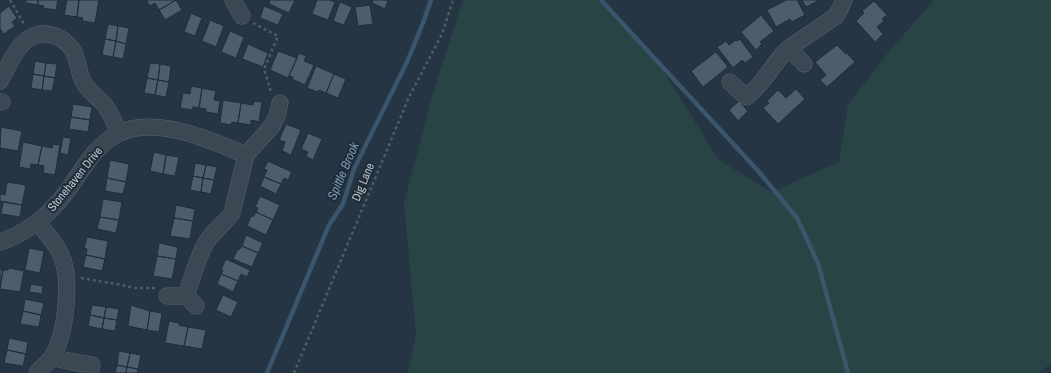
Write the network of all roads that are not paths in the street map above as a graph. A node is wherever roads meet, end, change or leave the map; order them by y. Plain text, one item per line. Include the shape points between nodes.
1 (233, 0) edge
2 (844, 0) edge
3 (242, 16) road end
4 (789, 48) junction
5 (804, 64) dead end
6 (0, 82) edge
7 (730, 82) dead end
8 (280, 103) road end
9 (119, 133) junction
10 (246, 155) junction
11 (38, 223) junction
12 (0, 242) edge
13 (167, 296) road end
14 (52, 357) junction
15 (37, 373) edge
16 (90, 373) edge

1 - 3 street
2 - 4 street via 832,18
4 - 5 street
4 - 7 street via 747,97
6 - 9 street via 24,41 40,34 57,36 72,48 84,83 106,107
8 - 10 street via 272,126
9 - 10 street, Stonehaven Drive via 141,127 182,131
9 - 11 street, Stonehaven Drive via 100,148 71,187
10 - 13 street via 232,213 207,241 191,301
11 - 12 street, Stonehaven Drive
11 - 14 street via 55,243 67,276 63,322
14 - 15 street
14 - 16 street via 92,365

